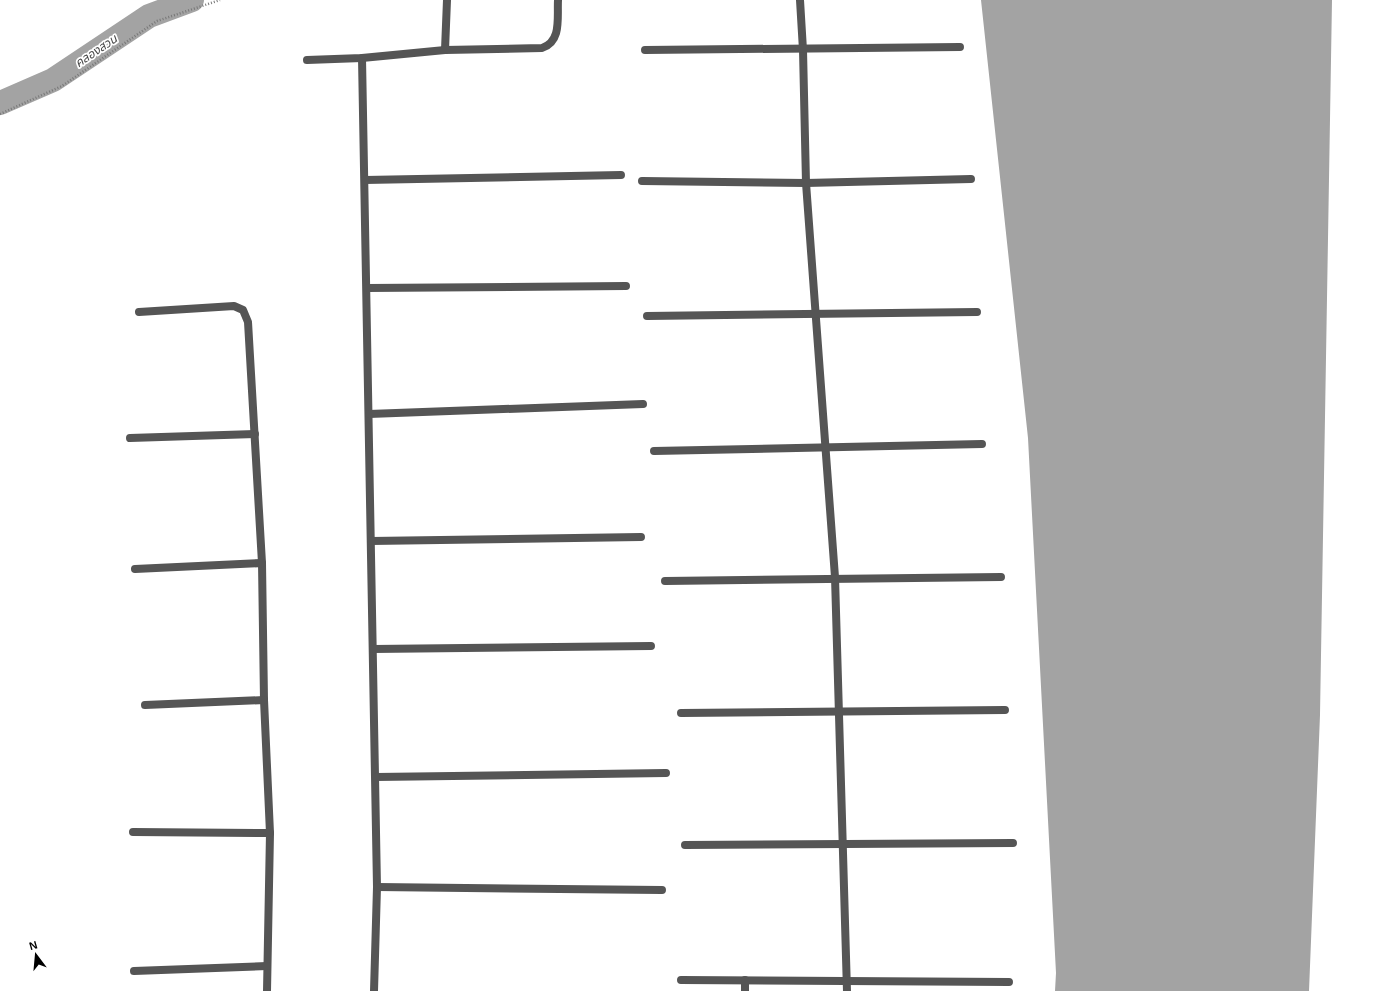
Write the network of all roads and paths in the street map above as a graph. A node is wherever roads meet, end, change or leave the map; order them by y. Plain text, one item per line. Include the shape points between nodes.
1 (220, 0) edge
2 (447, 0) edge
3 (558, 0) edge
4 (800, 0) edge
5 (960, 47) dead end
6 (445, 50) junction
7 (645, 50) dead end
8 (803, 50) junction
9 (362, 58) junction
10 (307, 60) dead end
11 (0, 114) edge
12 (621, 175) dead end
13 (972, 179) dead end
14 (365, 180) junction
15 (642, 181) dead end
16 (806, 183) junction
17 (626, 286) dead end
18 (367, 288) junction
19 (139, 312) dead end
20 (977, 312) dead end
21 (816, 313) junction
22 (647, 316) dead end
23 (643, 404) dead end
24 (369, 414) junction
25 (255, 434) junction
26 (130, 438) dead end
27 (982, 444) dead end
28 (826, 448) junction
29 (654, 451) dead end
30 (641, 537) dead end
31 (371, 541) junction
32 (262, 563) junction
33 (135, 569) dead end
34 (835, 577) junction
35 (1001, 577) dead end
36 (665, 581) dead end
37 (651, 646) dead end
38 (373, 649) junction
39 (264, 700) junction
40 (145, 705) dead end
41 (1005, 710) dead end
42 (681, 713) dead end
43 (839, 713) junction
44 (666, 773) dead end
45 (376, 777) junction
46 (133, 832) dead end
47 (270, 833) junction
48 (1014, 843) dead end
49 (684, 845) dead end
50 (843, 845) junction
51 (377, 887) junction
52 (662, 890) dead end
53 (268, 966) junction
54 (134, 971) dead end
55 (680, 980) dead end
56 (745, 980) junction
57 (847, 981) junction
58 (1009, 982) dead end
59 (267, 991) edge
60 (374, 991) edge
61 (745, 991) edge
62 (847, 991) edge

1 - 11 path via 157,21 62,86
2 - 6 street
3 - 6 street via 556,38 550,46
4 - 8 street
5 - 8 street
6 - 9 street
7 - 8 street
8 - 16 street
9 - 10 street
9 - 14 street
12 - 14 street
13 - 16 street
14 - 18 street
15 - 16 street
16 - 21 street
17 - 18 street
18 - 24 street
19 - 25 street via 234,306 243,310 248,322
20 - 21 street
21 - 22 street
21 - 28 street
23 - 24 street
24 - 31 street
25 - 26 street
25 - 32 street
27 - 28 street
28 - 29 street
28 - 34 street
30 - 31 street
31 - 38 street
32 - 33 street
32 - 39 street
34 - 35 street
34 - 36 street
34 - 43 street
37 - 38 street
38 - 45 street
39 - 40 street
39 - 47 street
41 - 43 street
42 - 43 street
43 - 50 street
44 - 45 street
45 - 51 street
46 - 47 street
47 - 53 street
48 - 50 street
49 - 50 street
50 - 57 street
51 - 52 street
51 - 60 street
53 - 54 street
53 - 59 street
55 - 56 street
56 - 57 street
56 - 61 street
57 - 58 street
57 - 62 street

